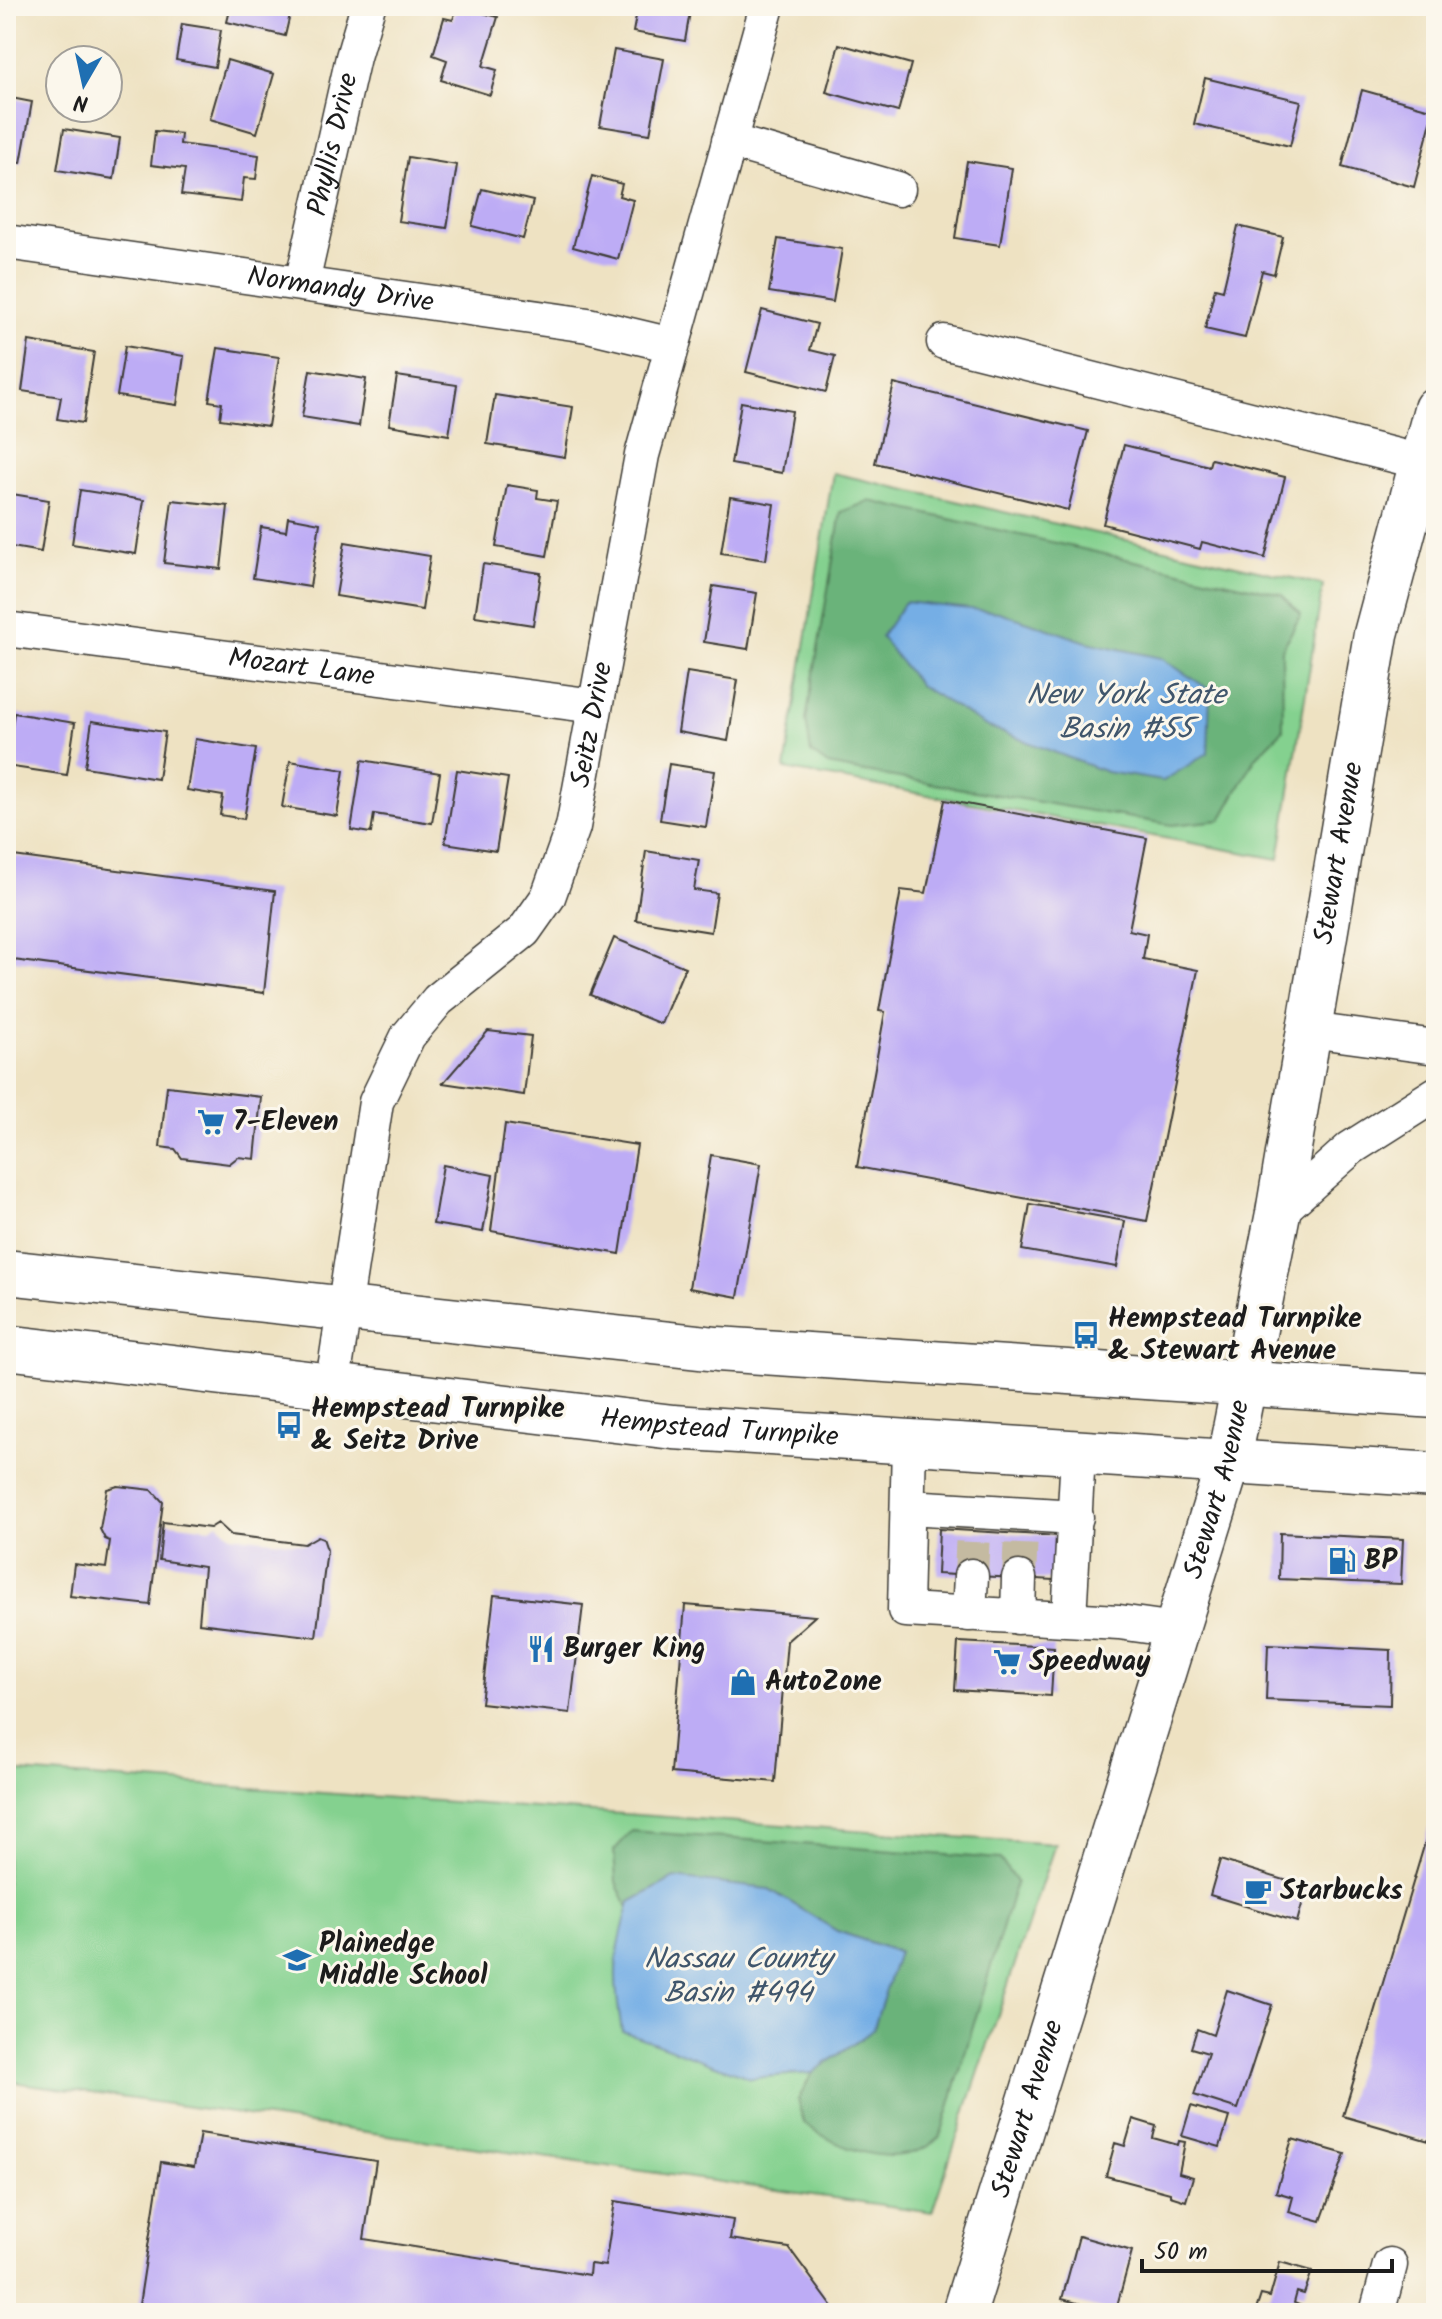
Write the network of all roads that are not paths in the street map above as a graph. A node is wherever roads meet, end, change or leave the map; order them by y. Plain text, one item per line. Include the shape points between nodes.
1 (368, 6) edge
2 (767, 6) edge
3 (729, 141) junction
4 (898, 189) dead end
5 (6, 242) edge
6 (302, 283) junction
7 (944, 342) dead end
8 (672, 345) junction
9 (1436, 409) edge
10 (1421, 462) junction
11 (6, 629) edge
12 (595, 706) junction
13 (1310, 1030) junction
14 (1436, 1047) edge
15 (1436, 1094) edge
16 (1278, 1213) junction
17 (6, 1272) edge
18 (344, 1309) junction
19 (6, 1347) edge
20 (1245, 1385) junction
21 (332, 1388) junction
22 (1436, 1396) edge
23 (909, 1443) junction
24 (1078, 1454) junction
25 (1228, 1464) junction
26 (1436, 1475) edge
27 (908, 1507) junction
28 (1076, 1517) junction
29 (971, 1576) tunnel mouth
30 (1019, 1578) tunnel mouth
31 (969, 1614) junction
32 (1018, 1617) junction
33 (1069, 1618) junction
34 (1176, 1630) junction
35 (1390, 2265) dead end
36 (964, 2313) edge
37 (1377, 2313) edge

1 - 6 street, Phyllis Drive
2 - 3 street, Seitz Drive
3 - 4 street
3 - 8 street, Seitz Drive
5 - 6 street, Normandy Drive
6 - 8 street, Normandy Drive via 588,325
7 - 10 street
8 - 12 street, Seitz Drive via 642,455
9 - 10 main road, Stewart Avenue
10 - 13 main road, Stewart Avenue via 1376,634
11 - 12 street, Mozart Lane
12 - 18 street, Seitz Drive via 573,827 548,897 524,931 438,1000 408,1036 376,1102
13 - 14 street
13 - 16 main road, Stewart Avenue
15 - 16 street via 1351,1148
16 - 20 main road, Stewart Avenue
17 - 18 main road
18 - 20 main road via 717,1349
18 - 21 street, Seitz Drive
19 - 21 main road, Hempstead Turnpike
20 - 22 main road
20 - 25 main road, Stewart Avenue
21 - 23 main road, Hempstead Turnpike via 673,1427
23 - 24 main road, Hempstead Turnpike
23 - 27 street
24 - 25 main road, Hempstead Turnpike
24 - 28 street
25 - 26 main road, Hempstead Turnpike
25 - 34 main road, Stewart Avenue
27 - 28 street via 973,1521 1022,1524
27 - 31 street via 905,1610
28 - 33 street
29 - 31 street
30 - 32 street
31 - 32 street
32 - 33 street
33 - 34 street
34 - 36 main road, Stewart Avenue
35 - 37 street

